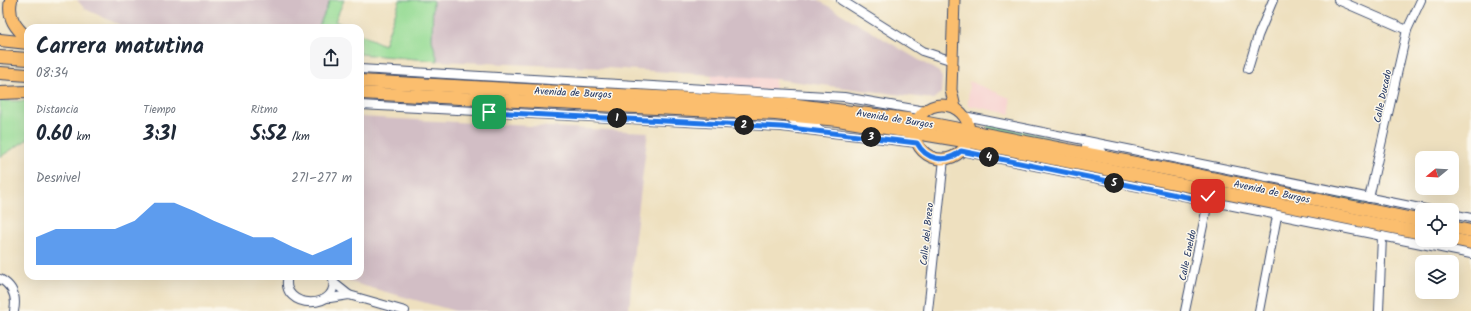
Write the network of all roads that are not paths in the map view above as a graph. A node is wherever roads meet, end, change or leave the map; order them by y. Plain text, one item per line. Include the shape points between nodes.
1 (11, 0) edge
2 (841, 0) edge
3 (954, 0) edge
4 (1273, 0) edge
5 (1338, 0) edge
6 (1421, 0) edge
7 (1406, 30) junction
8 (24, 35) edge
9 (0, 40) edge
10 (24, 43) edge
11 (4, 57) edge
12 (24, 58) edge
13 (953, 61) junction
14 (364, 69) edge
15 (1248, 69) dead end
16 (2, 74) edge
17 (448, 74) junction
18 (24, 75) edge
19 (364, 81) edge
20 (605, 83) junction
21 (656, 86) junction
22 (502, 88) junction
23 (952, 90) junction
24 (547, 91) junction
25 (716, 91) junction
26 (24, 92) edge
27 (364, 93) edge
28 (0, 94) edge
29 (424, 96) junction
30 (823, 96) junction
31 (668, 103) junction
32 (696, 104) junction
33 (788, 104) junction
34 (364, 105) edge
35 (942, 105) junction
36 (955, 108) junction
37 (468, 110) junction
38 (925, 111) junction
39 (775, 114) junction
40 (964, 116) junction
41 (646, 120) junction
42 (710, 123) junction
43 (821, 131) junction
44 (916, 132) junction
45 (1057, 135) junction
46 (968, 136) junction
47 (961, 151) junction
48 (1158, 155) junction
49 (1106, 157) junction
50 (944, 159) junction
51 (1177, 177) junction
52 (1097, 180) junction
53 (1285, 181) junction
54 (1206, 183) junction
55 (1369, 198) junction
56 (1208, 202) junction
57 (1221, 204) junction
58 (1404, 205) junction
59 (1415, 207) edge
60 (1415, 210) edge
61 (1317, 211) junction
62 (1267, 214) junction
63 (1459, 215) edge
64 (1277, 216) junction
65 (1471, 218) edge
66 (1415, 220) edge
67 (1459, 228) edge
68 (1471, 231) edge
69 (1415, 232) edge
70 (1382, 236) junction
71 (1459, 240) edge
72 (1471, 243) edge
73 (1471, 254) edge
74 (0, 279) edge
75 (287, 280) edge
76 (333, 280) edge
77 (349, 295) junction
78 (330, 298) junction
79 (15, 302) junction
80 (303, 309) edge
81 (312, 310) edge
82 (14, 311) edge
83 (22, 311) edge
84 (405, 311) edge
85 (928, 311) edge
86 (1185, 311) edge
87 (1259, 311) edge
88 (1379, 311) edge

1 - 8 highway via 10,17 15,27
2 - 13 street via 922,51
3 - 13 main road
4 - 15 street
5 - 7 street
6 - 7 street, Calle Ducado
7 - 55 street, Calle Ducado
9 - 10 highway
11 - 12 highway
13 - 23 main road
14 - 17 street, Avenida de Burgos
16 - 18 highway
17 - 20 street, Avenida de Burgos
17 - 22 street
19 - 22 highway, Avenida de Burgos
20 - 21 street, Avenida de Burgos
20 - 24 street
21 - 25 street, Avenida de Burgos
21 - 31 street via 667,91
22 - 24 highway, Avenida de Burgos
23 - 35 main road
23 - 36 main road
24 - 31 highway, Avenida de Burgos
25 - 30 street, Avenida de Burgos
25 - 32 street via 704,93
26 - 28 highway
27 - 29 highway, Avenida de Burgos
29 - 31 highway, Avenida de Burgos
29 - 37 street
30 - 33 street
30 - 38 street, Avenida de Burgos via 844,97
31 - 32 highway, Avenida de Burgos
31 - 41 street via 662,116
32 - 33 highway, Avenida de Burgos
32 - 39 highway, Avenida de Burgos
32 - 42 street via 699,117
33 - 44 highway, Avenida de Burgos via 842,109
34 - 37 street, Avenida de Burgos
35 - 36 main road
35 - 38 main road
36 - 40 main road
37 - 41 street, Avenida de Burgos
38 - 44 main road
39 - 43 street via 814,125
39 - 44 highway, Avenida de Burgos via 838,120
40 - 45 street, Avenida de Burgos
40 - 46 main road
41 - 42 street, Avenida de Burgos
42 - 43 street, Avenida de Burgos
43 - 44 street, Avenida de Burgos
44 - 46 highway, Avenida de Burgos
44 - 50 main road via 922,151
45 - 48 street, Avenida de Burgos
45 - 49 street via 1101,150
46 - 47 main road
46 - 49 highway, Avenida de Burgos
46 - 51 highway, Avenida de Burgos
47 - 50 main road
47 - 52 street
48 - 51 street via 1177,163
48 - 53 street, Avenida de Burgos
49 - 51 highway, Avenida de Burgos
50 - 85 street, Calle del Brezo
51 - 52 street via 1162,188
51 - 54 highway, Avenida de Burgos
52 - 56 street
53 - 54 street via 1269,182 1212,172
53 - 55 street, Avenida de Burgos
54 - 57 street via 1208,196
54 - 61 highway, Avenida de Burgos
54 - 66 highway, Avenida de Burgos
55 - 58 street, Avenida de Burgos
56 - 57 street
56 - 86 street, Calle Eneldo
57 - 62 street
58 - 59 street, Avenida de Burgos
58 - 60 street
61 - 62 street
61 - 69 highway, Avenida de Burgos
62 - 64 street
63 - 65 street
64 - 70 street
64 - 87 street
67 - 68 highway
70 - 73 street
70 - 88 street
71 - 72 highway
74 - 79 street via 12,288
75 - 80 street via 291,298
76 - 77 street
76 - 78 street
77 - 78 street
77 - 84 street
78 - 81 street via 325,304
79 - 82 street
79 - 83 street
80 - 81 street

